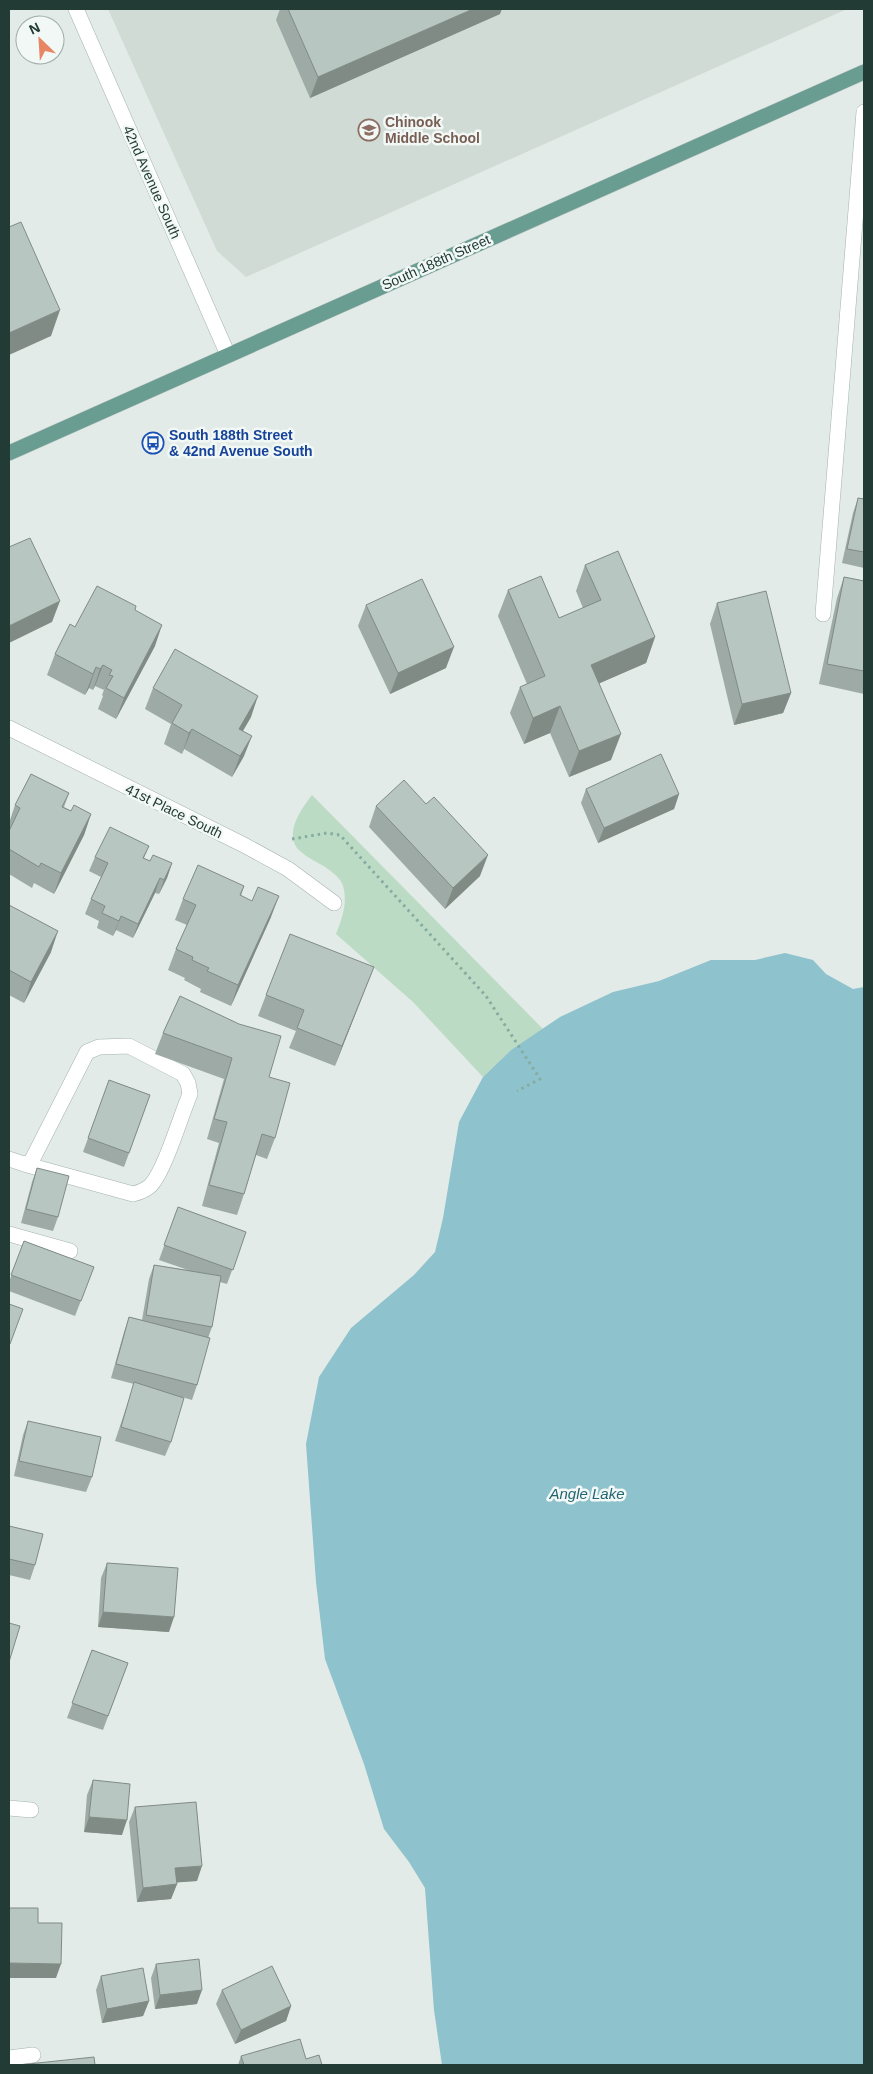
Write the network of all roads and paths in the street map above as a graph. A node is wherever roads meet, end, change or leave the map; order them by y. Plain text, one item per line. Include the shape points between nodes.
1 (76, 9) edge
2 (864, 72) edge
3 (864, 112) edge
4 (228, 355) junction
5 (9, 453) edge
6 (823, 614) dead end
7 (9, 728) edge
8 (292, 838) dead end
9 (334, 903) dead end
10 (517, 1091) dead end
11 (9, 1159) edge
12 (24, 1164) junction
13 (9, 1234) edge
14 (70, 1251) dead end
15 (9, 1808) edge
16 (31, 1810) dead end
17 (33, 2055) dead end
18 (9, 2058) edge

1 - 4 street, 42nd Avenue South
2 - 4 main road, South 188th Street
3 - 6 street
4 - 5 main road, South 188th Street
7 - 9 street, 41st Place South via 288,869
8 - 10 path via 327,833 340,835 486,996 540,1079
11 - 12 street
12 - 12 street via 133,1194 143,1192 160,1171 190,1094 188,1083 183,1074 130,1046 99,1047 87,1052 31,1162
13 - 14 street
15 - 16 street
17 - 18 street

